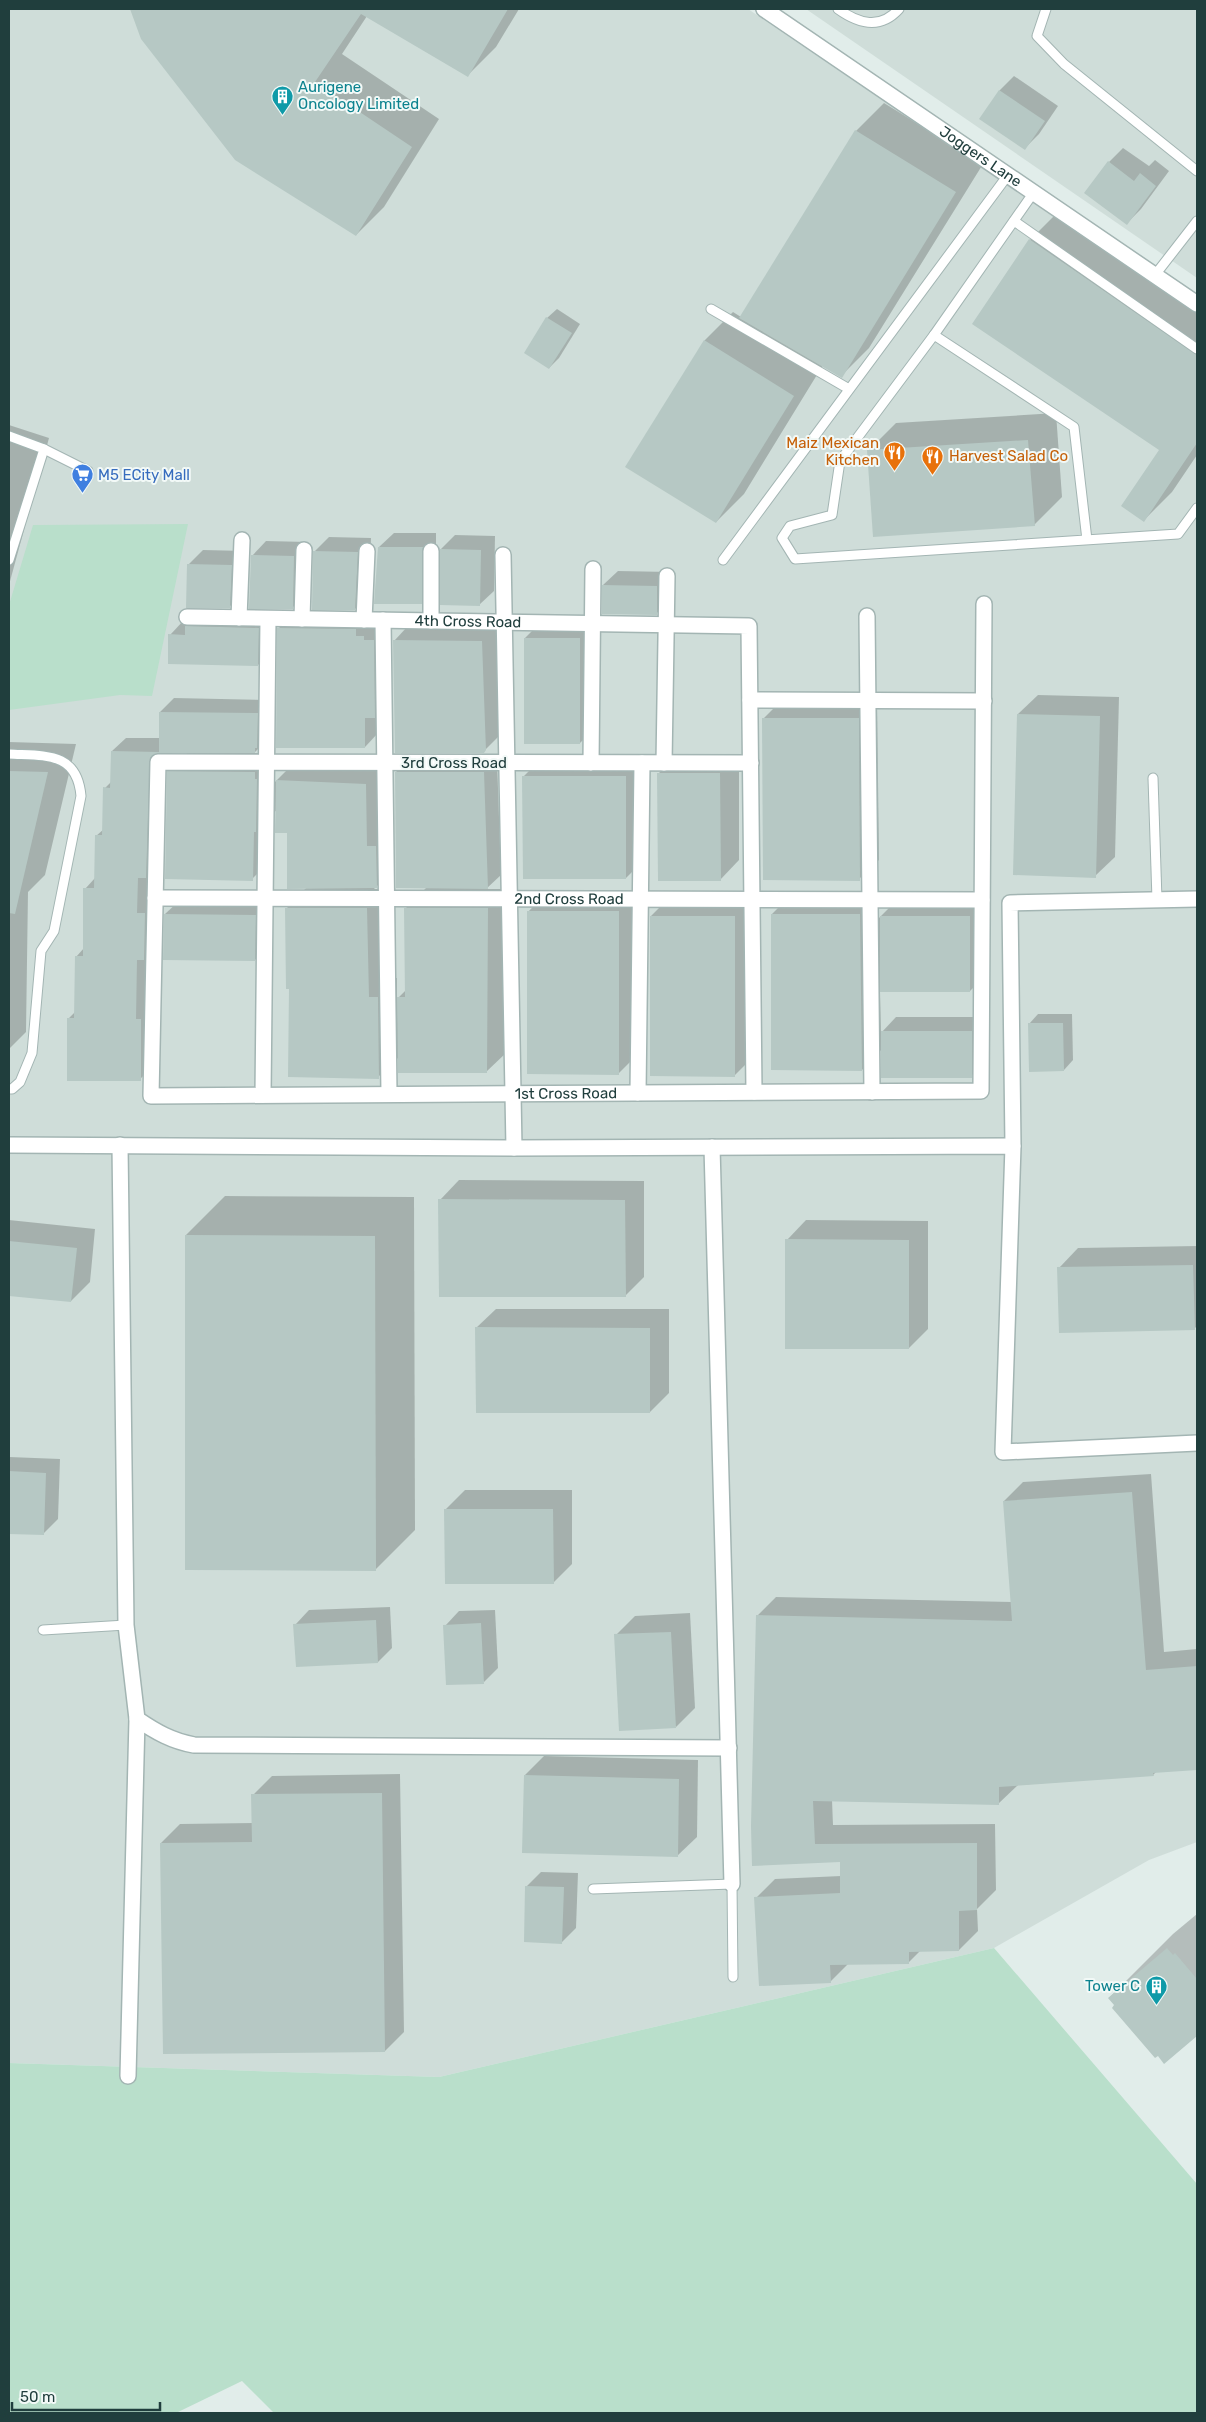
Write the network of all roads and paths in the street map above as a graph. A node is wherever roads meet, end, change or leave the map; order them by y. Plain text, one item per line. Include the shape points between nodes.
1 (764, 9) edge
2 (838, 9) edge
3 (899, 9) edge
4 (1046, 9) edge
5 (1197, 170) edge
6 (1008, 175) junction
7 (1034, 192) junction
8 (1014, 221) junction
9 (1197, 221) edge
10 (1155, 275) junction
11 (1197, 304) edge
12 (711, 309) dead end
13 (934, 334) junction
14 (1197, 349) edge
15 (849, 389) junction
16 (9, 436) edge
17 (44, 449) junction
18 (88, 471) dead end
19 (1197, 508) edge
20 (242, 540) dead end
21 (1087, 540) junction
22 (304, 550) dead end
23 (367, 551) dead end
24 (431, 551) dead end
25 (503, 555) dead end
26 (9, 560) edge
27 (723, 560) dead end
28 (593, 569) dead end
29 (667, 576) dead end
30 (984, 604) dead end
31 (867, 616) dead end
32 (187, 617) dead end
33 (239, 618) junction
34 (268, 618) junction
35 (302, 619) junction
36 (364, 620) junction
37 (383, 620) junction
38 (431, 621) junction
39 (504, 622) junction
40 (592, 624) junction
41 (666, 625) junction
42 (750, 700) junction
43 (868, 700) junction
44 (984, 701) junction
45 (9, 754) edge
46 (266, 762) junction
47 (385, 762) junction
48 (507, 763) junction
49 (591, 763) junction
50 (642, 763) junction
51 (664, 763) junction
52 (751, 763) junction
53 (1153, 778) dead end
54 (155, 898) junction
55 (265, 898) junction
56 (387, 898) junction
57 (509, 899) junction
58 (640, 899) junction
59 (752, 899) junction
60 (870, 899) junction
61 (1197, 899) edge
62 (982, 900) junction
63 (1157, 900) junction
64 (9, 1089) edge
65 (754, 1092) junction
66 (872, 1092) junction
67 (638, 1093) junction
68 (389, 1094) junction
69 (513, 1094) junction
70 (263, 1095) junction
71 (9, 1145) edge
72 (120, 1145) junction
73 (1012, 1146) junction
74 (712, 1147) junction
75 (514, 1148) junction
76 (1197, 1443) edge
77 (126, 1625) junction
78 (43, 1630) dead end
79 (138, 1719) junction
80 (729, 1748) junction
81 (732, 1884) junction
82 (593, 1889) dead end
83 (733, 1977) dead end
84 (128, 2076) dead end

1 - 6 street, Joggers Lane
2 - 3 lane via 856,21 870,24 892,16
4 - 5 lane via 1037,36 1064,64
6 - 7 street, Joggers Lane
6 - 15 lane
7 - 8 lane
7 - 10 street, Joggers Lane
8 - 13 lane
8 - 14 lane
9 - 10 lane
10 - 11 street, Joggers Lane
12 - 15 lane
13 - 21 lane via 1074,427
13 - 21 lane via 840,460 832,514 790,526 782,538 794,559
15 - 27 lane
16 - 17 lane
17 - 18 lane
17 - 26 lane
19 - 21 lane via 1178,534
20 - 33 street
22 - 35 street
23 - 36 street
24 - 38 street
25 - 39 street
28 - 40 street
29 - 41 street
30 - 44 street
31 - 43 street
32 - 33 street, 4th Cross Road
33 - 34 street, 4th Cross Road
34 - 35 street, 4th Cross Road
34 - 46 street
35 - 36 street, 4th Cross Road
36 - 37 street, 4th Cross Road
37 - 38 street, 4th Cross Road
37 - 47 street
38 - 39 street, 4th Cross Road
39 - 40 street, 4th Cross Road
39 - 48 street
40 - 41 street, 4th Cross Road
40 - 49 street
41 - 42 street, 4th Cross Road via 750,626
41 - 51 street
42 - 43 street
42 - 52 street
43 - 44 street
43 - 60 street
44 - 62 street
45 - 64 lane via 62,760 75,771 80,781 81,796 54,931 41,950 32,1053 20,1082
46 - 47 street, 3rd Cross Road
46 - 54 street, 3rd Cross Road via 158,762
46 - 55 street
47 - 48 street, 3rd Cross Road
47 - 56 street
48 - 49 street, 3rd Cross Road
48 - 57 street
49 - 50 street, 3rd Cross Road
50 - 51 street, 3rd Cross Road
50 - 58 street
51 - 52 street, 3rd Cross Road
52 - 59 street
53 - 63 lane
54 - 55 street, 2nd Cross Road
54 - 70 street, 1st Cross Road via 151,1096
55 - 56 street, 2nd Cross Road
55 - 70 street
56 - 57 street, 2nd Cross Road
56 - 68 street
57 - 58 street, 2nd Cross Road
57 - 69 street
58 - 59 street, 2nd Cross Road
58 - 67 street
59 - 60 street, 2nd Cross Road
59 - 65 street
60 - 62 street, 2nd Cross Road
60 - 66 street
61 - 63 street
62 - 66 street, 1st Cross Road via 981,1091
63 - 73 street via 1010,903
65 - 66 street, 1st Cross Road
65 - 67 street, 1st Cross Road
67 - 69 street, 1st Cross Road
68 - 69 street, 1st Cross Road
68 - 70 street, 1st Cross Road
69 - 75 street
71 - 72 street
72 - 75 street
72 - 77 street
73 - 74 street
73 - 76 street via 1003,1452
74 - 75 street
74 - 80 street
77 - 78 lane
77 - 79 street
79 - 80 street via 176,1742 194,1745
79 - 84 street
80 - 81 street
81 - 82 lane
81 - 83 lane

